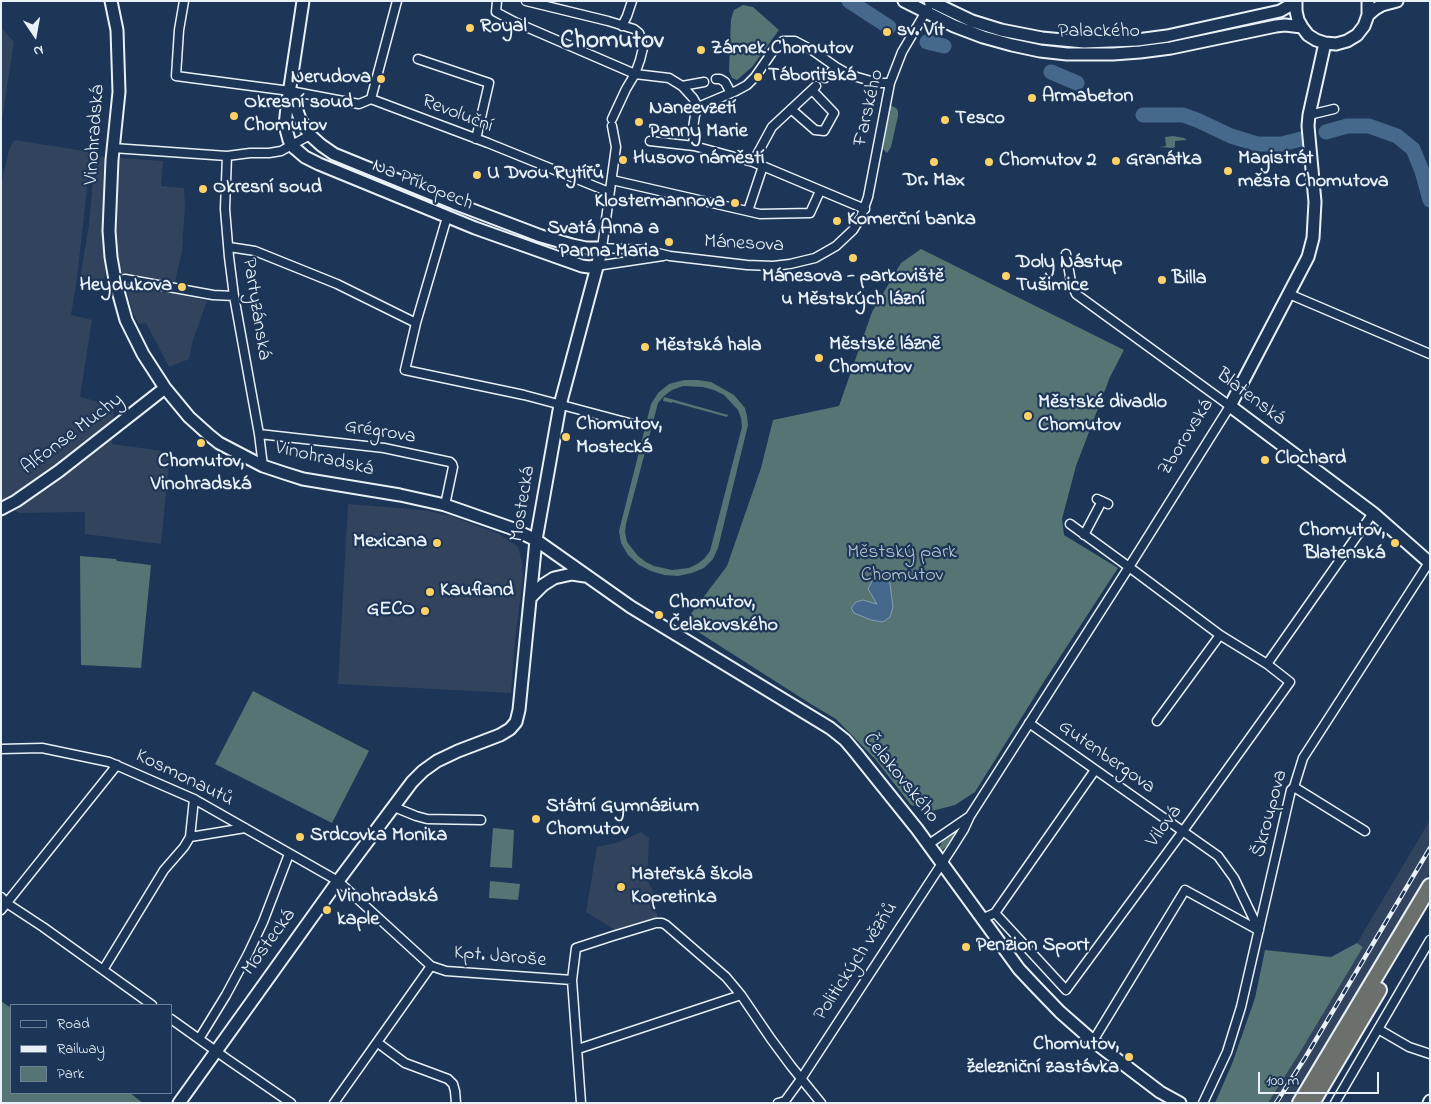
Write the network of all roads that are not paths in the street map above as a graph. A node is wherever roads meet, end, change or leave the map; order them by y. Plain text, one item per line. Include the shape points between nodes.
1 (111, 1) edge
2 (184, 1) edge
3 (303, 1) edge
4 (397, 1) edge
5 (497, 1) edge
6 (526, 1) edge
7 (632, 1) edge
8 (904, 1) edge
9 (1368, 1) edge
10 (1397, 1) edge
11 (1296, 2) edge
12 (929, 4) edge
13 (1368, 16) junction
14 (622, 26) junction
15 (1302, 27) junction
16 (1325, 43) junction
17 (418, 58) dead end
18 (836, 68) junction
19 (635, 74) junction
20 (825, 78) dead end
21 (716, 79) dead end
22 (704, 82) dead end
23 (890, 83) junction
24 (682, 86) junction
25 (290, 91) junction
26 (731, 93) junction
27 (371, 99) junction
28 (698, 107) junction
29 (791, 109) junction
30 (1334, 109) dead end
31 (1309, 120) junction
32 (310, 136) junction
33 (476, 139) junction
34 (650, 141) dead end
35 (292, 146) junction
36 (694, 146) junction
37 (113, 148) junction
38 (227, 156) junction
39 (753, 162) junction
40 (763, 166) junction
41 (612, 180) junction
42 (820, 191) junction
43 (609, 192) junction
44 (865, 209) junction
45 (748, 211) junction
46 (448, 217) junction
47 (861, 217) joint
48 (229, 247) junction
49 (602, 248) junction
50 (1066, 254) dead end
51 (670, 256) junction
52 (596, 266) junction
53 (124, 279) dead end
54 (1288, 294) junction
55 (234, 296) junction
56 (416, 323) junction
57 (1430, 354) edge
58 (164, 388) junction
59 (560, 405) junction
60 (1230, 406) junction
61 (633, 424) dead end
62 (259, 434) junction
63 (263, 466) junction
64 (1103, 501) dead end
65 (445, 506) junction
66 (1, 509) edge
67 (1373, 512) junction
68 (1070, 524) dead end
69 (1084, 535) junction
70 (536, 540) junction
71 (1429, 562) edge
72 (1129, 567) junction
73 (586, 576) junction
74 (530, 598) junction
75 (1220, 635) junction
76 (1267, 664) junction
77 (1158, 721) dead end
78 (1029, 722) junction
79 (1, 749) edge
80 (117, 765) junction
81 (1095, 770) junction
82 (1294, 787) junction
83 (194, 799) junction
84 (394, 807) junction
85 (970, 816) junction
86 (481, 820) dead end
87 (245, 828) junction
88 (1365, 830) dead end
89 (1183, 831) junction
90 (190, 837) junction
91 (929, 844) junction
92 (289, 854) junction
93 (942, 863) junction
94 (338, 881) junction
95 (1430, 886) edge
96 (1, 897) edge
97 (8, 904) junction
98 (1430, 904) edge
99 (1, 910) edge
100 (995, 913) junction
101 (982, 919) junction
102 (1259, 930) junction
103 (1430, 940) edge
104 (432, 966) junction
105 (103, 970) junction
106 (572, 980) junction
107 (741, 995) junction
108 (151, 1004) edge
109 (172, 1020) edge
110 (1378, 1029) junction
111 (199, 1039) junction
112 (1093, 1041) junction
113 (378, 1043) junction
114 (211, 1048) junction
115 (578, 1049) junction
116 (1430, 1054) edge
117 (801, 1079) junction
118 (783, 1102) edge
119 (179, 1103) edge
120 (291, 1103) edge
121 (334, 1103) edge
122 (456, 1103) edge
123 (582, 1103) edge
124 (821, 1103) edge
125 (1180, 1103) edge
126 (1203, 1103) edge
127 (1300, 1103) edge
128 (1312, 1103) edge
129 (1335, 1103) edge

1 - 37 street, Vinohradská via 117,30 119,92
2 - 25 street, Revoluční via 176,76
3 - 25 street, Na Příkopech
4 - 27 street
5 - 19 street via 496,12
6 - 14 street
7 - 14 street
8 - 12 street, Palackého
9 - 13 street
10 - 13 street via 1374,9
11 - 12 street, Palackého via 1280,11 1168,36 1084,42 1000,30
11 - 15 street
12 - 15 street, Palackého via 968,32 1040,51 1085,54 1155,50 1276,26
12 - 23 street, Farského via 902,52
13 - 16 street via 1357,35 1336,44
14 - 19 street via 634,29 641,39 643,48
15 - 16 street via 1308,35
16 - 31 street, Zborovská
17 - 33 street via 489,83
18 - 20 street
18 - 23 street via 850,75
18 - 26 street via 795,41 783,41 751,81
19 - 24 street via 669,78
19 - 41 street, Mostecká via 612,123 616,147
21 - 26 street via 725,82
22 - 24 street
23 - 44 street, Farského
24 - 28 street
25 - 27 street, Revoluční via 359,104
25 - 32 street, Na Příkopech
25 - 35 street, Na Příkopech via 285,125
26 - 28 street
27 - 33 street, Revoluční
28 - 36 street via 692,128
29 - 29 street via 815,130 824,131 834,113 814,88
29 - 39 street via 772,127
30 - 31 street
31 - 54 street, Zborovská via 1315,202 1313,238 1308,257
32 - 35 street
32 - 49 street, Na Příkopech via 334,154 540,236 572,246
33 - 43 street, Revoluční
34 - 36 street
35 - 38 street via 269,153
35 - 46 street, Na Příkopech via 319,164
36 - 39 street
37 - 38 street
37 - 58 street, Vinohradská via 109,231 114,280 126,320
38 - 48 street, Partyzánská via 225,209
39 - 40 street
40 - 42 street
40 - 45 street
41 - 43 street, Mostecká
41 - 45 street
42 - 44 street
42 - 45 street via 810,213 760,214
43 - 49 street, Mostecká
44 - 47 street, Farského
46 - 52 street, Na Příkopech via 582,266
46 - 56 street
47 - 51 street, Mánesova via 836,246 815,258 795,263 747,265
48 - 55 street, Partyzánská
48 - 56 street via 255,251 337,284
49 - 51 street, Mánesova via 644,250
49 - 52 street, Mostecká
50 - 60 street, Blatenská via 1076,294
51 - 52 street, Mánesova
52 - 59 street, Mostecká
53 - 55 street
54 - 57 street
54 - 60 street, Zborovská
55 - 62 street, Partyzánská
56 - 59 street via 405,370
58 - 63 street, Vinohradská via 209,435
58 - 66 street, Alfonse Muchy via 59,471
59 - 61 street
59 - 70 street, Mostecká
60 - 67 street, Blatenská
60 - 72 street, Zborovská
62 - 63 street, Partyzánská
62 - 65 street, Grégrova via 384,448 450,462 452,467
63 - 65 street, Vinohradská via 303,479
64 - 69 street
65 - 70 street, Vinohradská
67 - 71 street, Blatenská
67 - 76 street
68 - 69 street
69 - 72 street
70 - 73 street, Čelakovského
70 - 74 street, Mostecká
71 - 82 street, Škroupova via 1303,758
72 - 75 street
72 - 78 street, Zborovská
73 - 74 street via 572,574 554,578
73 - 91 street, Čelakovského via 631,607 830,728 856,753
74 - 84 street, Mostecká via 516,722 500,735 437,761 412,782
75 - 76 street
75 - 77 street
76 - 89 street, Vilová via 1290,682
78 - 81 street, Gutenbergova
78 - 85 street, Zborovská
79 - 80 street, Kosmonautů via 42,748
80 - 83 street, Kosmonautů
80 - 97 street
81 - 89 street, Gutenbergova
81 - 100 street
82 - 88 street
82 - 102 street, Škroupova
83 - 87 street, Kosmonautů
83 - 90 street
84 - 86 street via 427,818
84 - 94 street, Mostecká
85 - 91 street, Zborovská
85 - 93 street, Zborovská
87 - 90 street
87 - 92 street, Kosmonautů
89 - 100 street, Vilová via 1066,990
89 - 102 street, Gutenbergova via 1218,856 1234,878
90 - 105 street via 164,870
91 - 93 street, Čelakovského
92 - 94 street, Kosmonautů
92 - 111 street, Mostecká via 248,954
93 - 101 street, Čelakovského
93 - 117 street, Politických vězňů
94 - 104 street, Kpt. Jaroše
94 - 114 street, Mostecká
95 - 127 highway
96 - 97 street
97 - 99 street
97 - 105 street
98 - 128 highway
100 - 101 street
101 - 112 street, Čelakovského via 1019,969
102 - 112 street via 1185,890
102 - 126 street, Škroupova via 1227,1052
103 - 110 street
104 - 106 street, Kpt. Jaroše via 446,971
104 - 113 street
105 - 108 street
106 - 107 street via 576,948 656,923 666,925 726,977
106 - 115 street
107 - 115 street
107 - 117 street
109 - 111 street
110 - 116 street via 1409,1047
110 - 129 street
111 - 114 street
112 - 125 street, Čelakovského via 1160,1092
113 - 121 street
113 - 122 street via 405,1063 448,1080 456,1091
114 - 119 street, Mostecká
114 - 120 street
115 - 123 street
117 - 118 street, Politických vězňů
117 - 124 street

